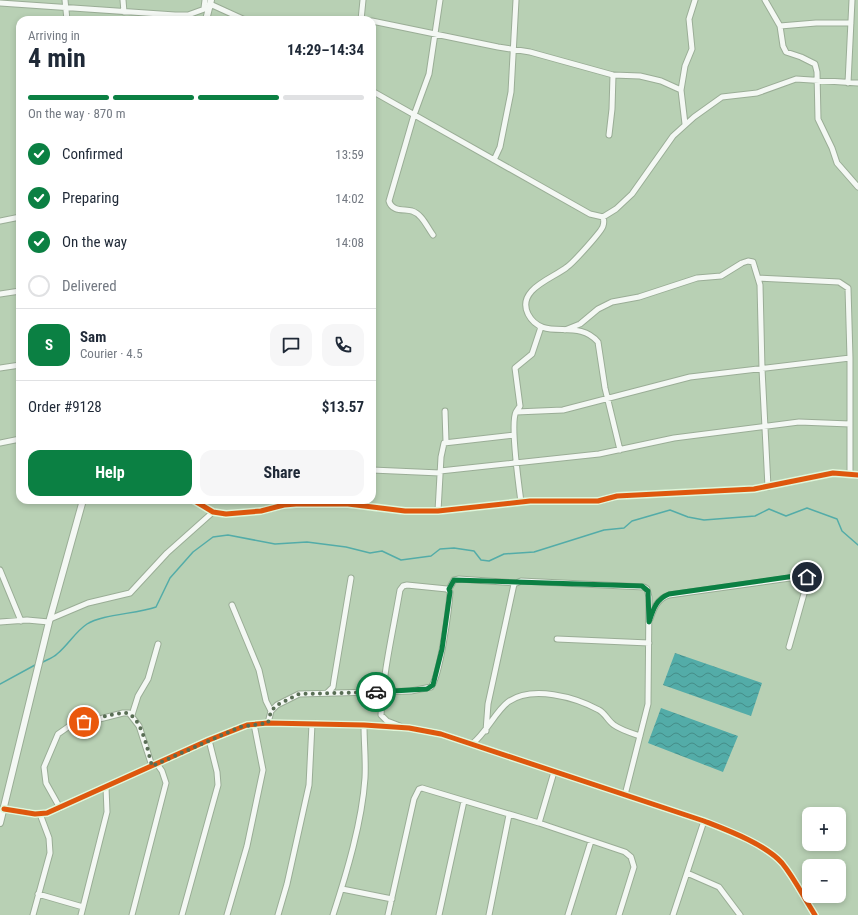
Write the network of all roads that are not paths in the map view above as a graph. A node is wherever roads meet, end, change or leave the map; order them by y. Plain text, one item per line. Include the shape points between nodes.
1 (65, 0) edge
2 (123, 0) edge
3 (363, 0) edge
4 (440, 0) edge
5 (516, 0) edge
6 (695, 0) edge
7 (765, 0) edge
8 (852, 0) edge
9 (0, 3) edge
10 (208, 4) edge
11 (66, 7) junction
12 (124, 12) junction
13 (67, 16) edge
14 (206, 16) edge
15 (236, 16) edge
16 (362, 16) edge
17 (376, 22) edge
18 (851, 23) junction
19 (780, 26) junction
20 (436, 35) junction
21 (514, 50) junction
22 (613, 75) junction
23 (817, 81) junction
24 (848, 83) junction
25 (858, 83) edge
26 (681, 90) junction
27 (376, 93) edge
28 (414, 115) junction
29 (685, 124) junction
30 (609, 135) dead end
31 (494, 160) junction
32 (858, 187) edge
33 (603, 217) junction
34 (16, 218) edge
35 (0, 221) edge
36 (433, 235) dead end
37 (759, 278) junction
38 (16, 292) edge
39 (0, 294) edge
40 (541, 327) junction
41 (565, 330) junction
42 (850, 358) junction
43 (16, 366) edge
44 (0, 368) edge
45 (762, 369) junction
46 (607, 399) junction
47 (445, 410) dead end
48 (516, 412) junction
49 (850, 424) junction
50 (766, 428) junction
51 (514, 435) junction
52 (16, 440) edge
53 (446, 442) junction
54 (0, 443) edge
55 (620, 450) junction
56 (517, 463) junction
57 (376, 470) edge
58 (440, 472) junction
59 (850, 474) junction
60 (858, 475) edge
61 (768, 487) junction
62 (521, 502) junction
63 (82, 504) edge
64 (200, 504) edge
65 (438, 511) junction
66 (213, 512) junction
67 (0, 570) edge
68 (351, 578) dead end
69 (516, 582) junction
70 (449, 589) junction
71 (232, 605) dead end
72 (20, 620) junction
73 (50, 621) junction
74 (0, 622) edge
75 (649, 622) junction
76 (557, 639) dead end
77 (649, 643) junction
78 (158, 644) dead end
79 (789, 647) dead end
80 (383, 692) junction
81 (327, 693) junction
82 (271, 711) junction
83 (132, 715) junction
84 (268, 723) junction
85 (254, 724) junction
86 (312, 724) junction
87 (364, 725) junction
88 (408, 728) junction
89 (486, 731) junction
90 (640, 736) junction
91 (209, 740) junction
92 (472, 744) junction
93 (155, 765) junction
94 (554, 772) junction
95 (106, 787) junction
96 (625, 795) junction
97 (464, 801) junction
98 (60, 808) junction
99 (4, 809) junction
100 (40, 814) junction
101 (509, 815) junction
102 (704, 821) junction
103 (0, 823) edge
104 (539, 823) junction
105 (591, 841) junction
106 (687, 873) junction
107 (342, 889) junction
108 (38, 894) junction
109 (392, 899) junction
110 (83, 907) junction
111 (33, 915) edge
112 (81, 915) edge
113 (132, 915) edge
114 (182, 915) edge
115 (227, 915) edge
116 (278, 915) edge
117 (333, 915) edge
118 (388, 915) edge
119 (439, 915) edge
120 (489, 915) edge
121 (568, 915) edge
122 (619, 915) edge
123 (673, 915) edge
124 (740, 915) edge
125 (815, 915) edge

1 - 11 street
2 - 12 street
3 - 16 street
4 - 20 street
5 - 21 street
6 - 26 street via 689,19 692,49 685,66
7 - 19 street
8 - 18 street
9 - 11 street
10 - 12 street via 194,13 182,15
10 - 14 street
10 - 15 street
11 - 12 street
11 - 13 street
17 - 20 street
18 - 19 street
18 - 24 street
19 - 23 street via 786,52 814,63
20 - 21 street
20 - 28 street via 429,74
21 - 22 street
21 - 31 street via 512,92 499,150
22 - 26 street via 640,76 661,81
22 - 30 street
23 - 24 street
23 - 29 street via 796,79 757,92 724,96
23 - 32 street via 818,119 837,163
24 - 25 street
26 - 29 street
27 - 28 street
28 - 31 street
28 - 36 street via 389,201 394,208 418,214
29 - 33 street via 666,144 632,194
31 - 33 street via 590,214
33 - 40 street via 602,228 570,266 545,280 528,296 528,313
34 - 35 street
37 - 41 street via 753,262 745,261 721,276 697,278 639,297 607,304 580,324
37 - 42 street via 839,282 846,286 849,294
37 - 45 street
38 - 39 street
40 - 41 street
40 - 48 street via 532,354 515,368 520,406
41 - 46 street via 586,332 598,342
42 - 45 street
42 - 49 street
43 - 44 street
45 - 46 street via 690,377
45 - 50 street
46 - 48 street via 559,410
46 - 55 street
47 - 53 street
48 - 51 street
49 - 50 street via 799,422
49 - 59 street
50 - 55 street via 674,438
50 - 61 street
51 - 53 street
51 - 56 street
52 - 54 street
53 - 58 street via 442,445
55 - 56 street
56 - 58 street
56 - 62 street
57 - 58 street
58 - 65 street
59 - 60 street
59 - 61 street via 833,473
61 - 62 street via 617,496 587,502
62 - 65 street
63 - 73 street
64 - 66 street
65 - 66 street via 405,511 348,504 296,504 250,512
66 - 73 street via 167,553 130,593 88,603
67 - 72 street
68 - 81 street via 334,680
69 - 70 street via 459,579 454,580
69 - 75 street via 642,586 648,591
69 - 89 street via 488,704
70 - 80 street via 443,643 433,685 427,689
70 - 80 street via 407,585 401,588
71 - 82 street via 259,670
72 - 73 street
72 - 74 street
73 - 99 street
75 - 77 street
75 - 79 street via 657,602 669,594 804,576 807,577 807,582
76 - 77 street
77 - 90 street via 648,704
78 - 83 street via 148,679 138,696
80 - 81 street
80 - 88 street via 382,717
81 - 82 street via 299,694 277,705
82 - 84 street
83 - 93 street
83 - 98 street via 123,713 84,722 60,731 44,767 46,782
84 - 85 street
84 - 86 street
85 - 91 street
85 - 115 street via 263,770 247,846
86 - 87 street
86 - 116 street via 309,785
87 - 88 street
87 - 107 street via 365,777
88 - 92 street via 441,734
89 - 90 street via 506,705 519,696 530,693 568,697 599,710 615,726
89 - 92 street
90 - 96 street
91 - 93 street
91 - 114 street via 218,785
92 - 94 street
93 - 95 street
93 - 113 street via 162,771 166,783
94 - 96 street
94 - 104 street
95 - 98 street
95 - 110 street via 107,812
96 - 102 street
97 - 101 street
97 - 109 street via 422,788 415,794
97 - 119 street
98 - 100 street
99 - 100 street
99 - 103 street
100 - 108 street via 50,853
101 - 104 street
101 - 120 street
102 - 106 street
102 - 125 street via 774,856 790,874
104 - 105 street
105 - 121 street
105 - 122 street via 625,852 633,862 633,874
106 - 123 street
106 - 124 street via 718,887
107 - 109 street
107 - 117 street
108 - 110 street
108 - 111 street
109 - 118 street
110 - 112 street

